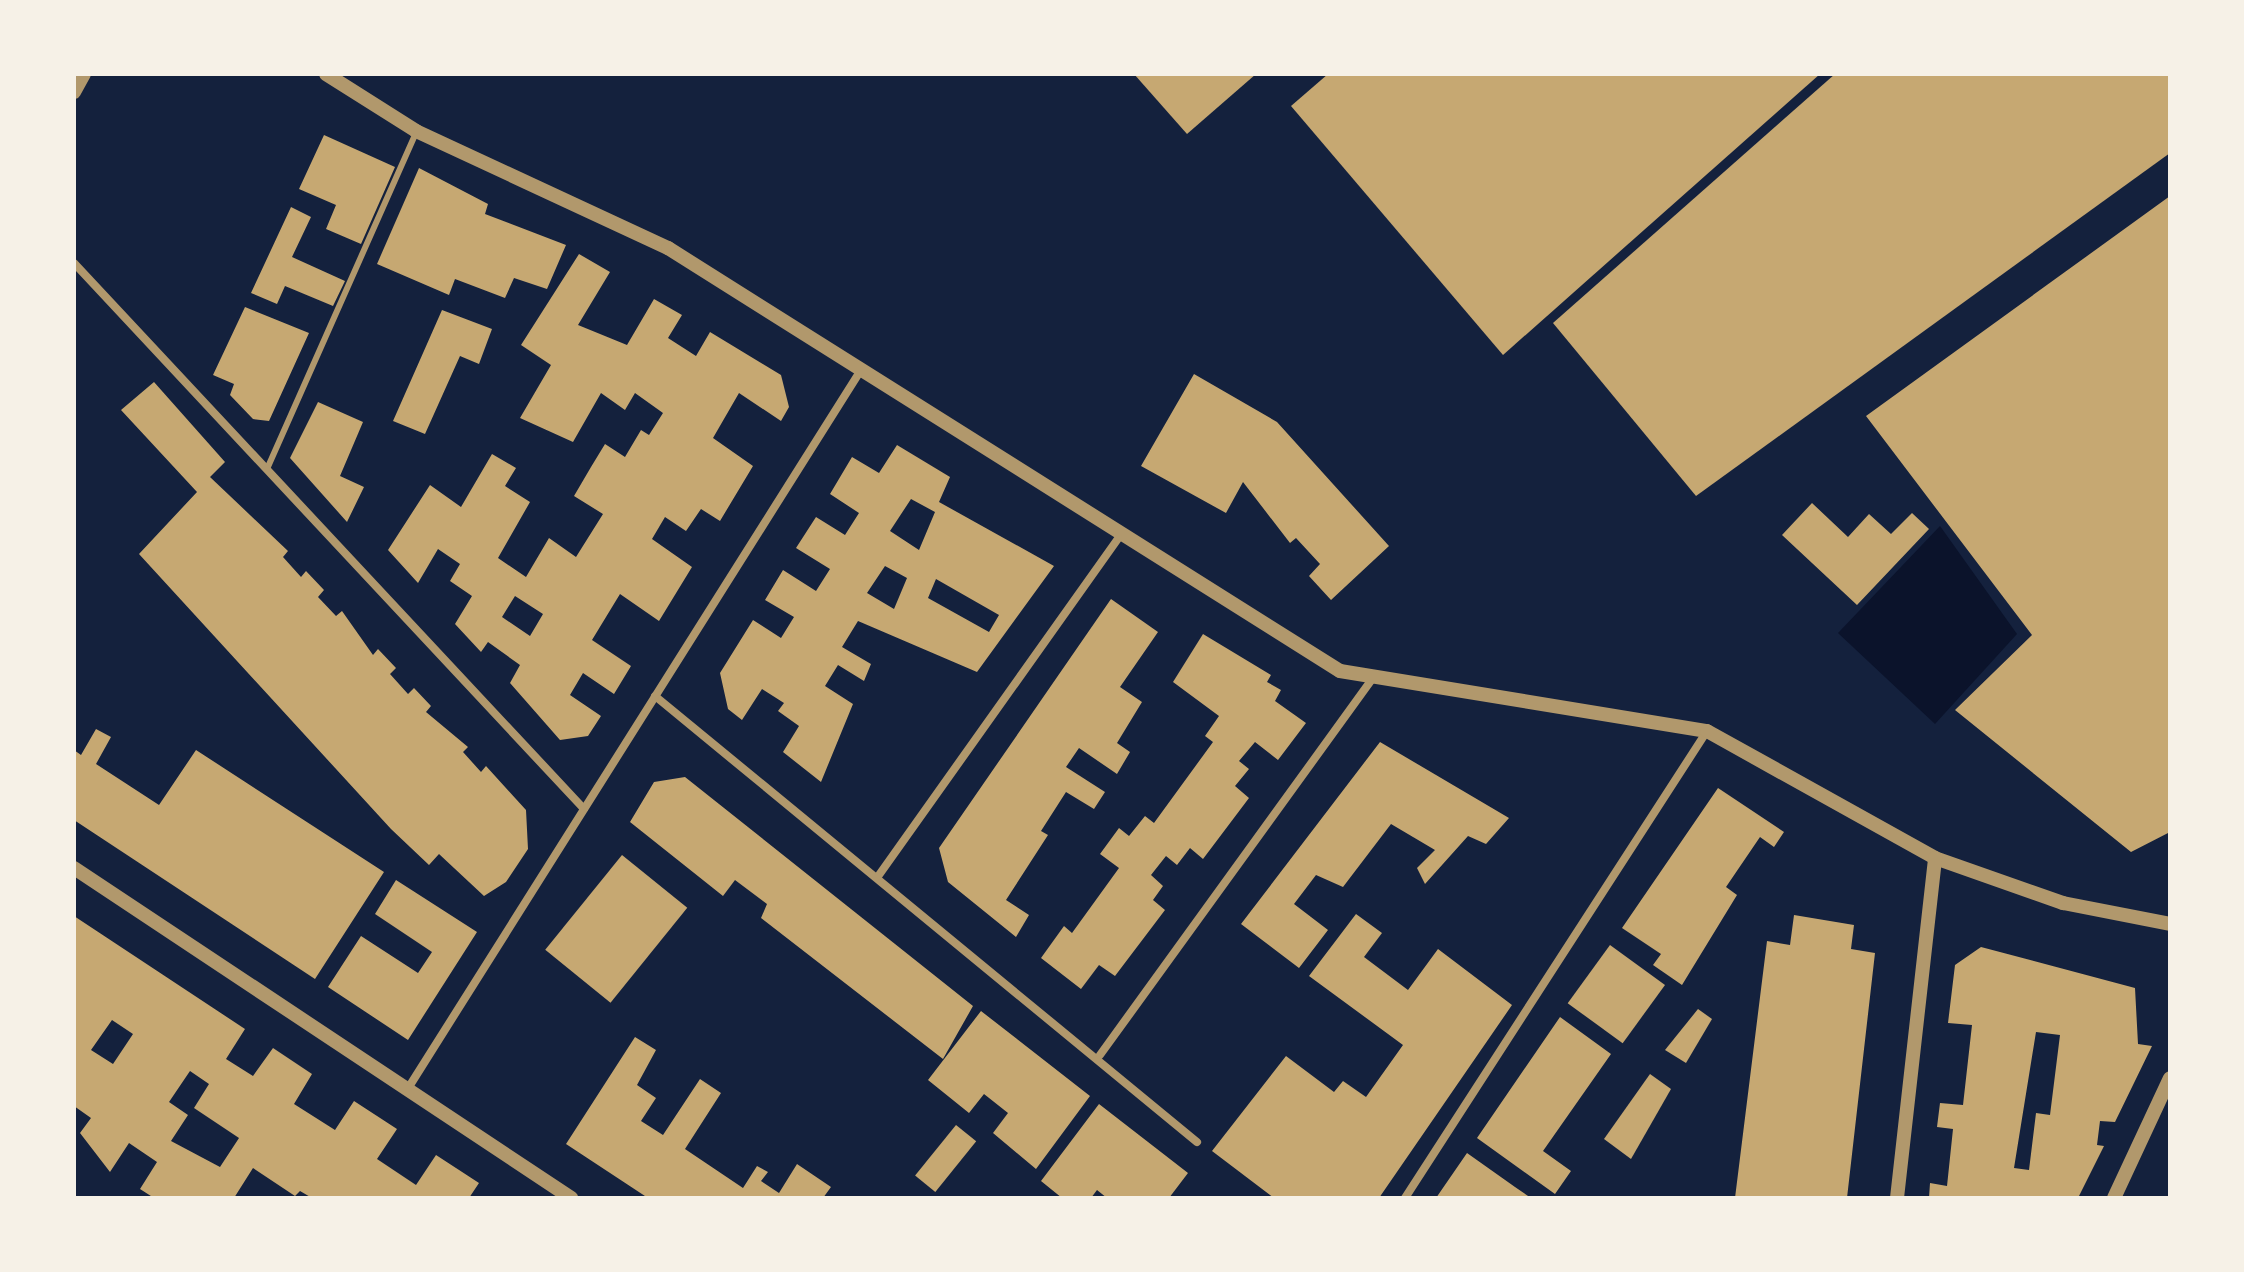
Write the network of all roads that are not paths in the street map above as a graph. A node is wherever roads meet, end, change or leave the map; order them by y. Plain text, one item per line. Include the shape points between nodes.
1 (84, 74) edge
2 (326, 74) edge
3 (74, 92) edge
4 (416, 131) junction
5 (74, 263) edge
6 (861, 370) junction
7 (267, 469) junction
8 (1121, 534) junction
9 (1374, 677) junction
10 (655, 696) junction
11 (1707, 731) junction
12 (584, 809) junction
13 (1935, 858) junction
14 (74, 868) edge
15 (879, 875) junction
16 (2170, 924) edge
17 (1100, 1055) junction
18 (2170, 1078) edge
19 (407, 1090) junction
20 (1197, 1142) dead end
21 (571, 1198) edge
22 (1405, 1198) edge
23 (1897, 1198) edge
24 (2114, 1198) edge

1 - 3 street
2 - 4 street
4 - 6 street via 668,248
4 - 7 lane
5 - 7 street
6 - 8 street
6 - 10 street
7 - 12 street
8 - 9 street via 1340,671
8 - 15 street
9 - 11 street
9 - 17 street
10 - 12 street
10 - 15 street
11 - 13 street
11 - 22 street
12 - 19 street
13 - 16 street via 2063,903
13 - 23 street
14 - 19 street
15 - 17 street
17 - 20 street
18 - 24 street
19 - 21 street

